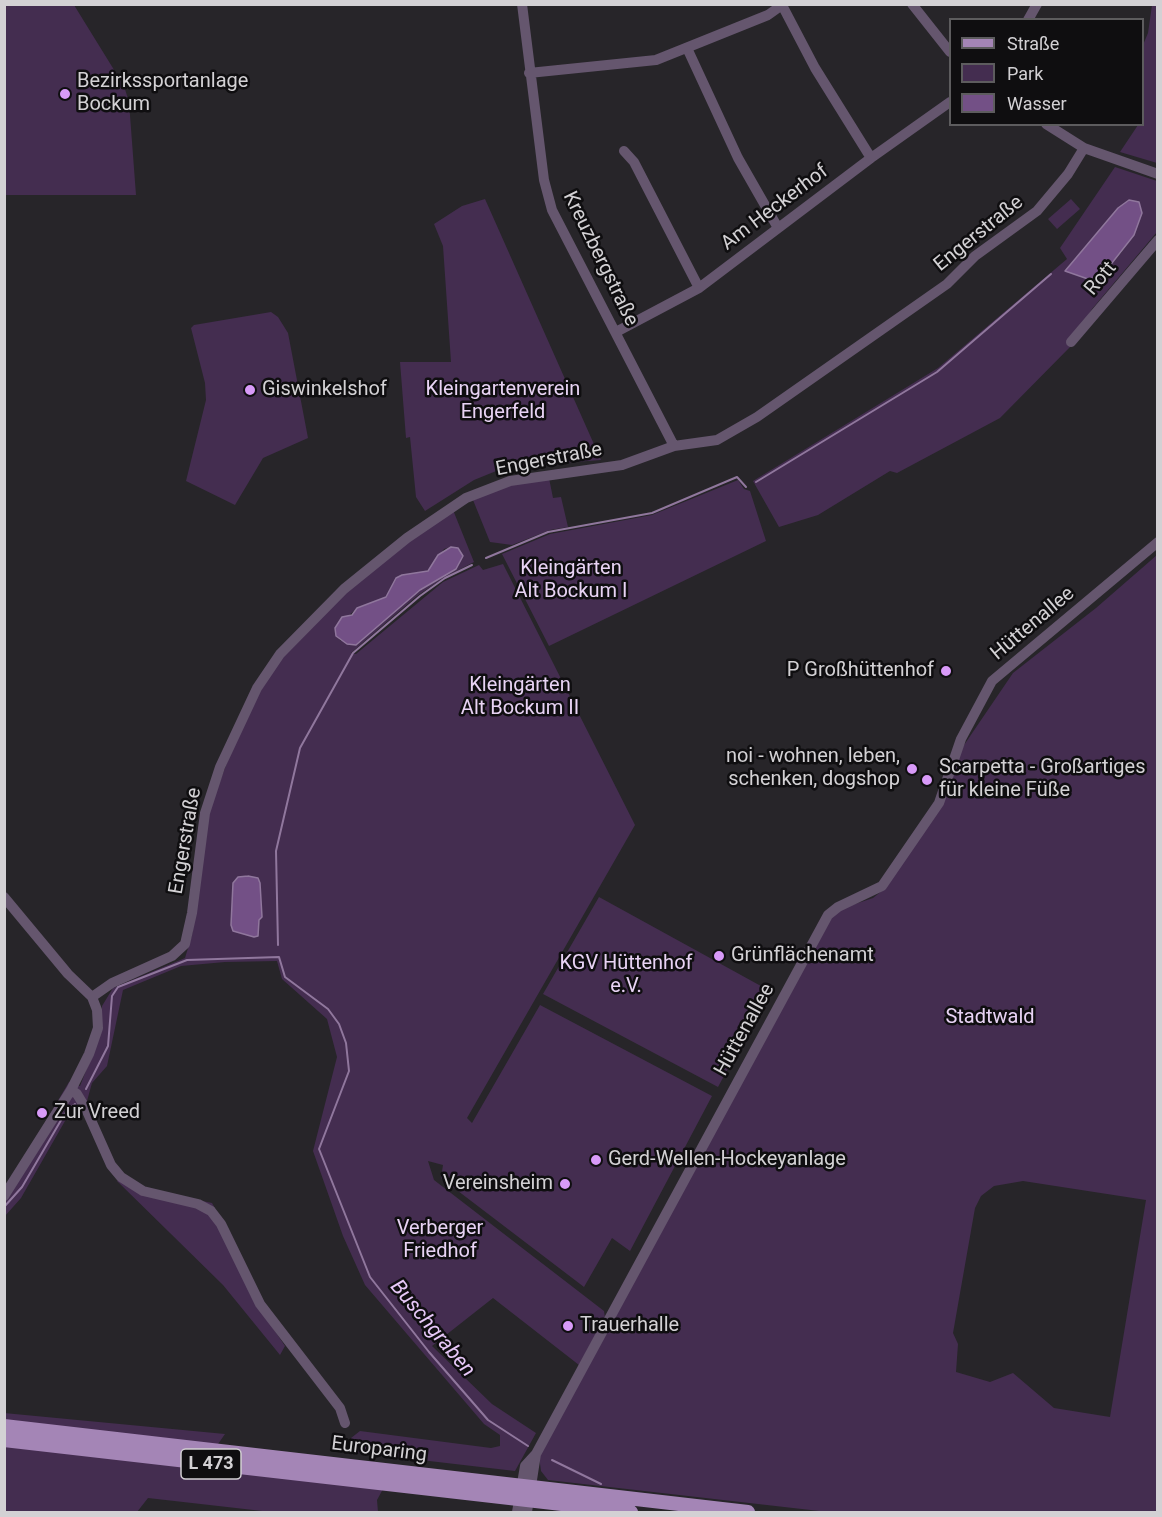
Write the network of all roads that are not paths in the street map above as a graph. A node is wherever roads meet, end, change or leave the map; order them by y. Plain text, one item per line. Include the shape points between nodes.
1 (522, 4) edge
2 (912, 4) edge
3 (1037, 4) edge
4 (1029, 18) edge
5 (687, 48) junction
6 (949, 50) edge
7 (529, 73) junction
8 (949, 103) edge
9 (1049, 126) edge
10 (1084, 148) junction
11 (624, 151) dead end
12 (871, 158) junction
13 (1158, 174) edge
14 (778, 228) junction
15 (1158, 240) edge
16 (699, 288) junction
17 (616, 332) junction
18 (1071, 342) dead end
19 (674, 446) junction
20 (1158, 542) edge
21 (4, 897) edge
22 (92, 997) junction
23 (71, 1090) junction
24 (4, 1196) edge
25 (345, 1423) dead end
26 (4, 1426) edge
27 (4, 1440) edge
28 (524, 1500) edge
29 (631, 1512) edge
30 (748, 1512) edge

1 - 7 street, Kreuzbergstraße
2 - 6 street
3 - 4 street
5 - 7 street via 656,60
5 - 12 street via 768,15 782,5 815,68
5 - 14 street via 738,158
7 - 17 street, Kreuzbergstraße via 552,210
8 - 12 street, Am Heckerhof
9 - 10 street
10 - 13 street
10 - 19 street, Engerstraße via 1037,211 975,256 947,284 757,417 717,440
11 - 16 street via 634,162
12 - 14 street, Am Heckerhof
14 - 16 street, Am Heckerhof
15 - 18 street, Rott
16 - 17 street, Am Heckerhof
17 - 19 street, Kreuzbergstraße
19 - 22 street, Engerstraße via 622,465 510,481 466,498 414,532 344,589 280,654 257,688 220,766 205,813 185,944 172,956 112,983
20 - 28 street, Hüttenallee via 993,681 961,739 939,803 882,886 828,915 536,1454 525,1466
21 - 22 street
22 - 23 street via 98,1028
23 - 24 street
23 - 25 street via 86,1109 111,1165 121,1177 142,1191 198,1204 211,1211 260,1304 340,1408
26 - 28 main road, Europaring / L 473
27 - 28 main road, Europaring / L 473
28 - 29 main road, Europaring / L 473
28 - 30 main road, Europaring / L 473

